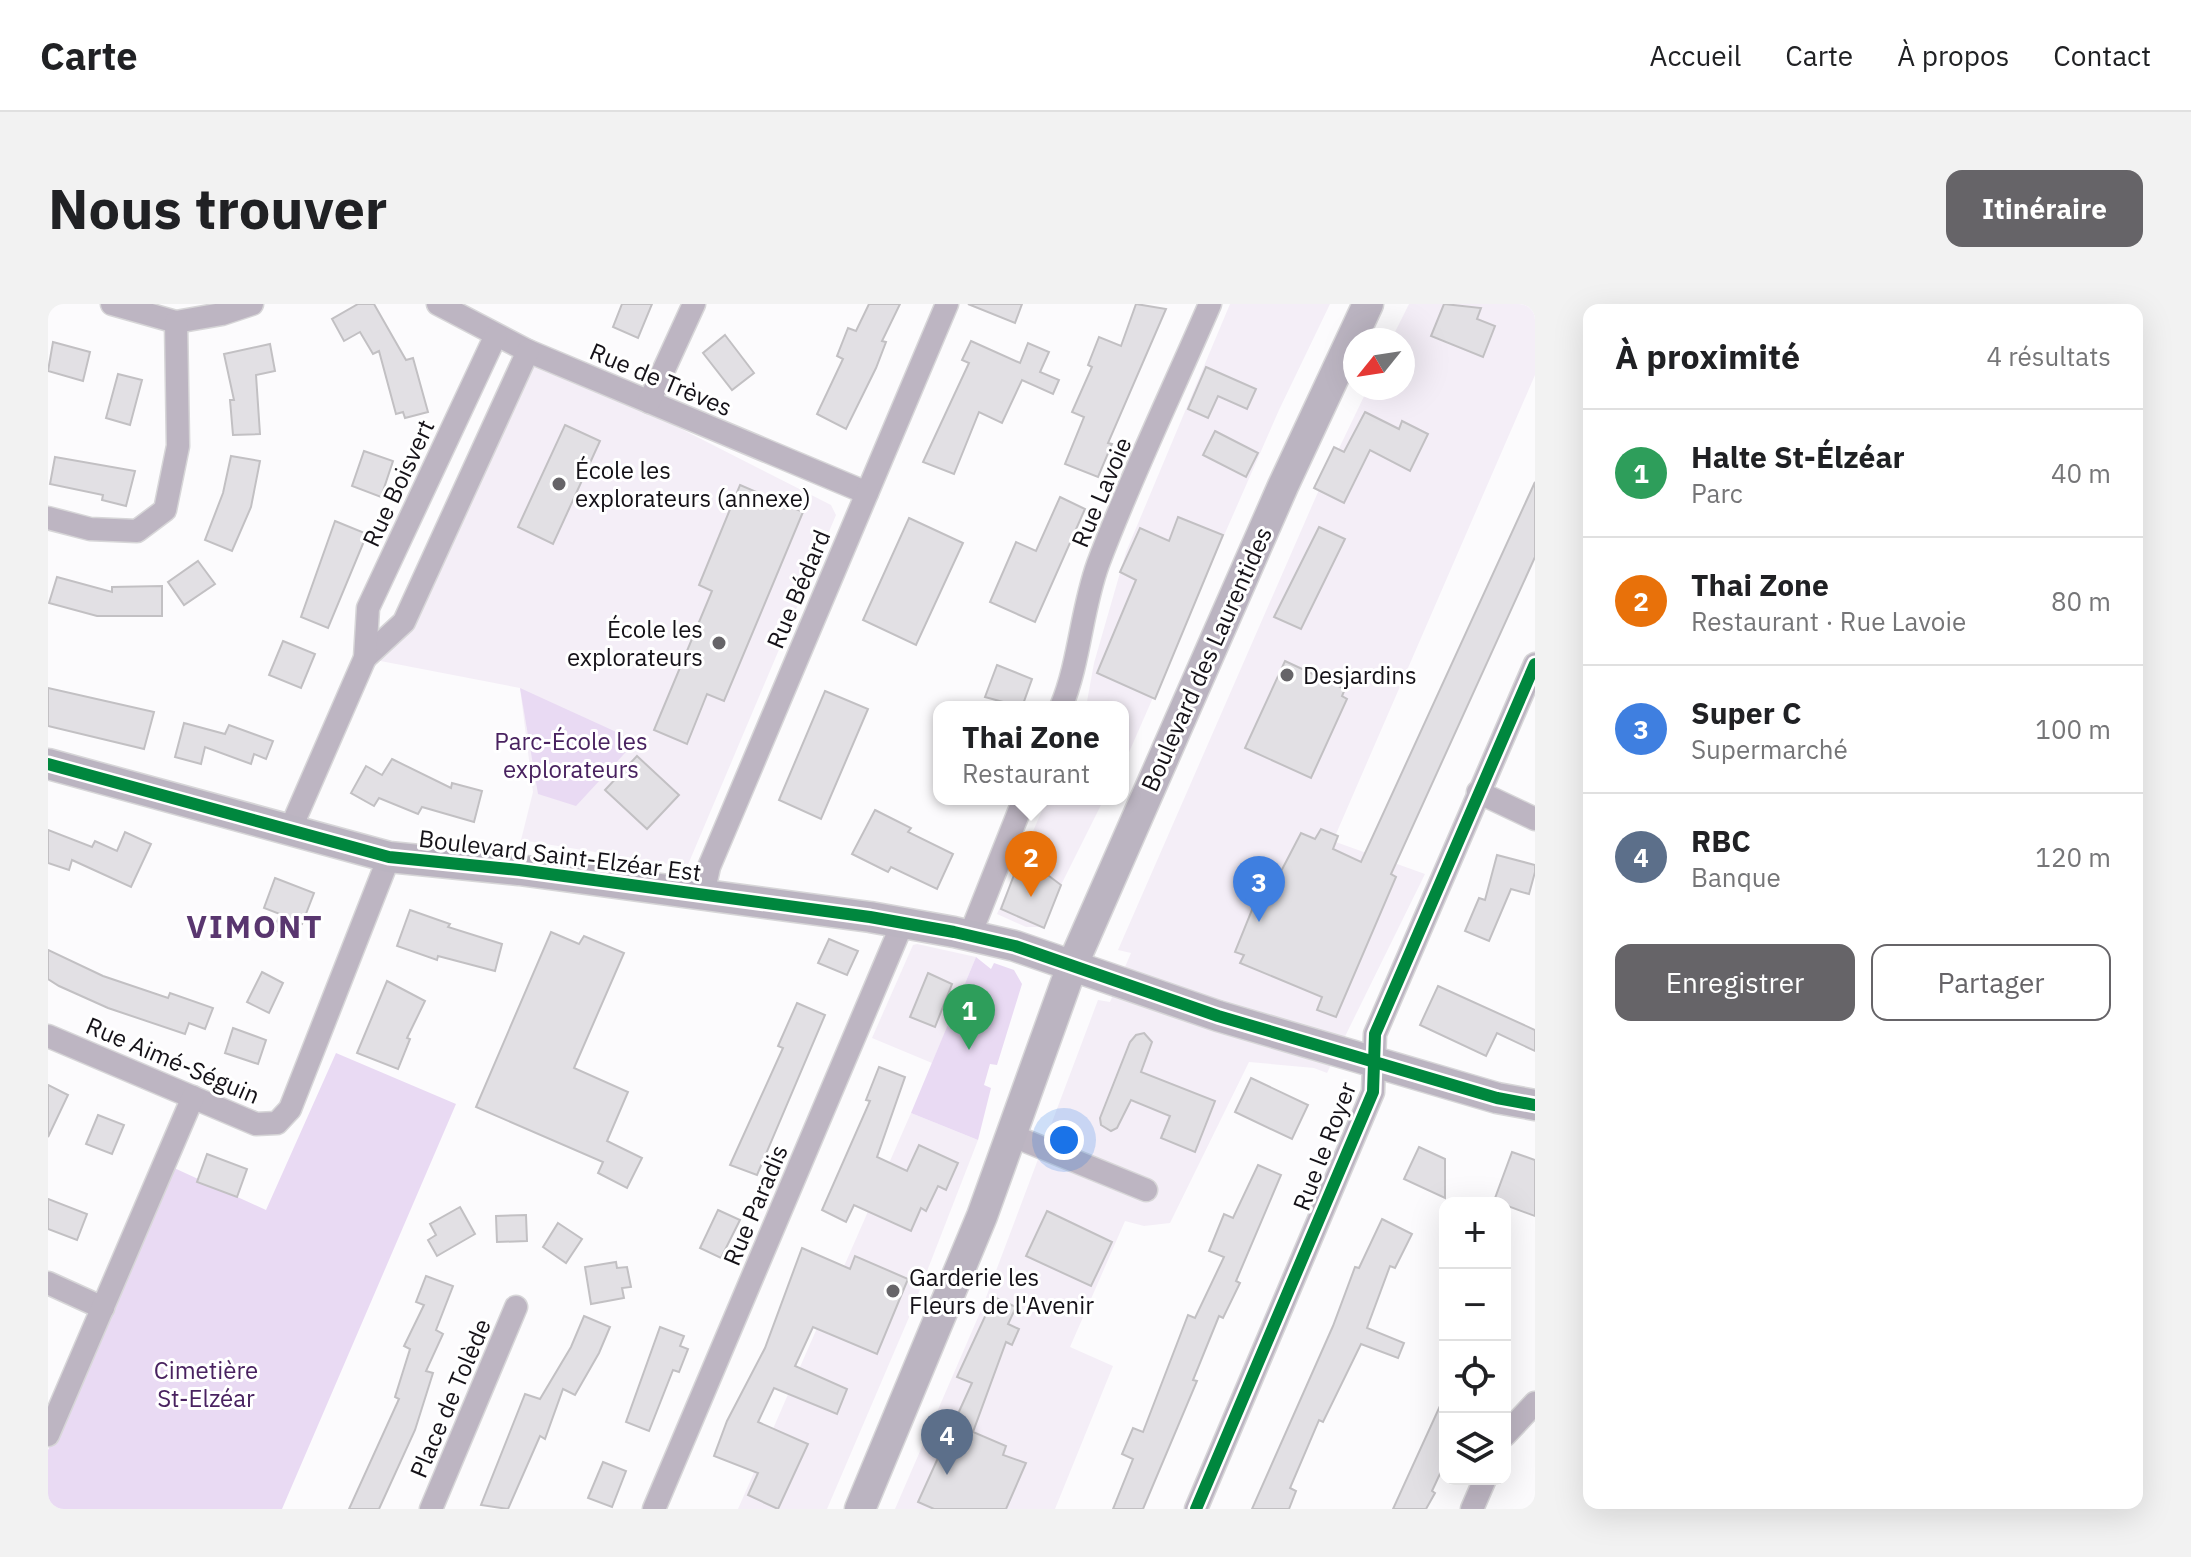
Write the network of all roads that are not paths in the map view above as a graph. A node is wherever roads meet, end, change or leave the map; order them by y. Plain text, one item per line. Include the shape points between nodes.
1 (112, 304) edge
2 (252, 304) edge
3 (438, 304) edge
4 (694, 304) edge
5 (947, 304) edge
6 (1210, 304) edge
7 (1368, 304) edge
8 (176, 322) junction
9 (496, 335) junction
10 (528, 351) junction
11 (649, 402) junction
12 (867, 493) junction
13 (48, 518) edge
14 (365, 658) junction
15 (1535, 664) edge
16 (1063, 701) edge
17 (48, 764) edge
18 (1478, 792) junction
19 (1022, 805) edge
20 (1535, 819) edge
21 (290, 830) junction
22 (389, 857) junction
23 (703, 895) junction
24 (903, 922) junction
25 (970, 935) junction
26 (1072, 966) junction
27 (48, 1036) edge
28 (1373, 1060) junction
29 (193, 1097) junction
30 (1535, 1105) edge
31 (1011, 1135) junction
32 (1146, 1190) dead end
33 (48, 1283) edge
34 (516, 1307) dead end
35 (103, 1308) junction
36 (1535, 1403) edge
37 (1511, 1429) edge
38 (48, 1435) edge
39 (1482, 1485) edge
40 (431, 1509) edge
41 (654, 1509) edge
42 (860, 1509) edge
43 (1196, 1509) edge
44 (1472, 1509) edge

1 - 8 street
2 - 8 street
3 - 9 street, Rue de Trèves
4 - 11 street
5 - 12 street, Rue Bédard
6 - 16 street, Rue Lavoie via 1099,562
7 - 26 street, Boulevard des Laurentides
8 - 13 street via 178,446 165,510 137,531 90,529
9 - 10 street, Rue de Trèves
9 - 14 street, Rue Boisvert via 368,608
10 - 11 street, Rue de Trèves
10 - 14 street, Rue Boisvert via 404,622
11 - 12 street, Rue de Trèves
12 - 23 street, Rue Bédard via 709,867
14 - 21 street, Rue Boisvert
15 - 18 street, Rue le Royer
17 - 21 street, Boulevard Saint-Elzéar Est
18 - 20 street
18 - 28 street, Rue le Royer via 1375,1034
19 - 25 street
21 - 22 street, Boulevard Saint-Elzéar Est
22 - 23 street, Boulevard Saint-Elzéar Est
22 - 29 street, Rue Aimé-Séguin via 290,1109 277,1123 256,1124
23 - 24 street, Boulevard Saint-Elzéar Est
24 - 25 street, Boulevard Saint-Elzéar Est
24 - 41 street, Rue Paradis
25 - 26 street, Boulevard Saint-Elzéar Est
26 - 28 street, Boulevard Saint-Elzéar Est via 1218,1016
26 - 31 street, Boulevard des Laurentides
27 - 29 street, Rue Aimé-Séguin
28 - 30 street, Boulevard Saint-Elzéar Est
28 - 43 street, Rue le Royer via 1373,1092
29 - 35 street
31 - 32 street
31 - 42 street, Boulevard des Laurentides
33 - 35 street
34 - 40 street, Place de Tolède
35 - 38 street
36 - 37 street
39 - 44 street

